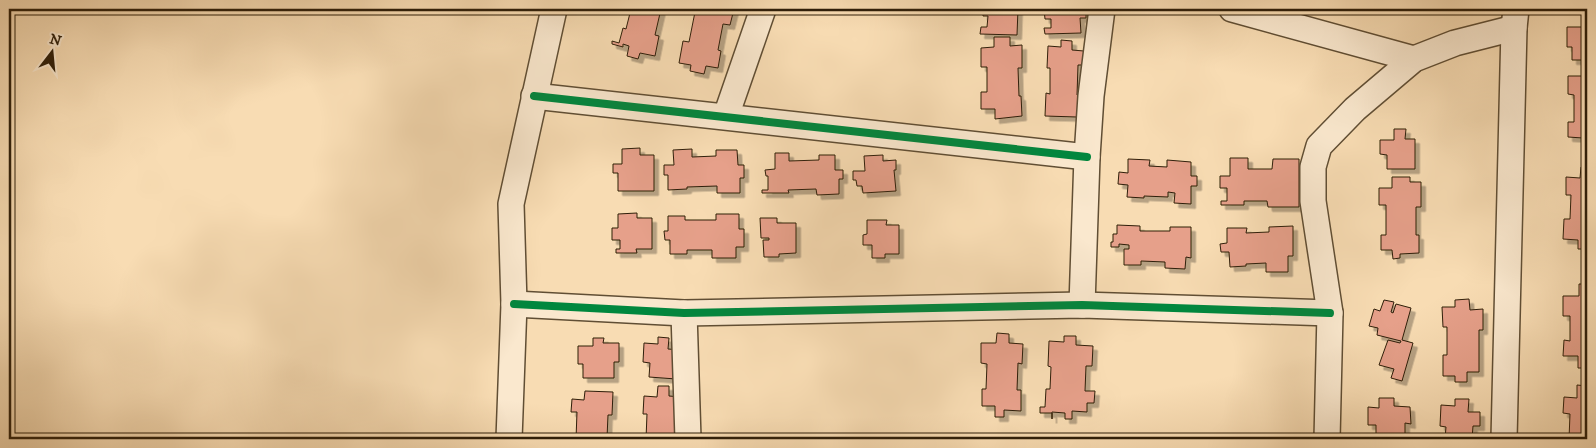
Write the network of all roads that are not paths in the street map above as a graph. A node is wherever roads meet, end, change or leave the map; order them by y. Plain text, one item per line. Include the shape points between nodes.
1 (554, 9) edge
2 (764, 9) edge
3 (1102, 9) edge
4 (1232, 9) edge
5 (1515, 18) edge
6 (1414, 59) junction
7 (534, 96) junction
8 (726, 116) junction
9 (1087, 158) junction
10 (514, 304) junction
11 (1082, 306) junction
12 (684, 313) junction
13 (1330, 313) junction
14 (509, 439) edge
15 (688, 439) edge
16 (1327, 439) edge
17 (1504, 439) edge

1 - 7 street
2 - 8 street
3 - 9 street
4 - 6 street
5 - 6 street
5 - 17 street
6 - 13 street via 1331,132 1315,155 1313,201
7 - 8 street
7 - 10 street via 511,204
8 - 9 street
9 - 11 street
10 - 12 street
10 - 14 street
11 - 12 street
11 - 13 street
12 - 15 street
13 - 16 street

